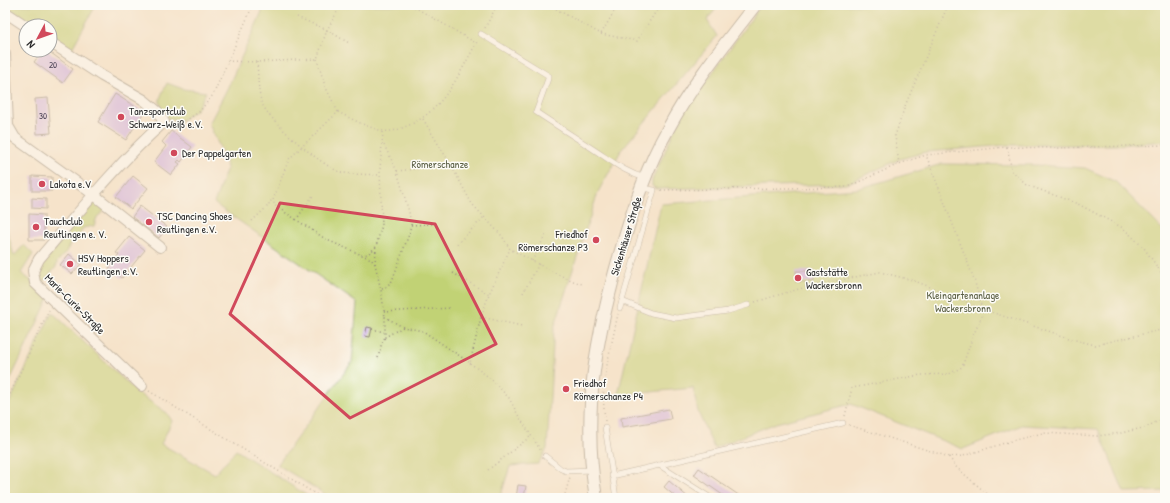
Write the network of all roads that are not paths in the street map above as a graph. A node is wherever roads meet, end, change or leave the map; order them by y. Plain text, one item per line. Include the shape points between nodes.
1 (755, 5) edge
2 (5, 12) edge
3 (18, 21) edge
4 (481, 34) road end
5 (58, 47) edge
6 (5, 54) edge
7 (643, 183) junction
8 (94, 194) junction
9 (160, 247) dead end
10 (622, 301) junction
11 (748, 304) road end
12 (620, 308) road end
13 (142, 386) road end
14 (843, 423) road end
15 (605, 427) road end
16 (545, 456) road end
17 (659, 465) junction
18 (592, 470) junction
19 (612, 476) junction
20 (596, 498) edge
21 (616, 498) edge
22 (711, 498) edge

1 - 7 street, Sickenhäuser Straße via 687,95 660,142
2 - 3 street
4 - 7 lane via 549,76 536,112
5 - 8 street, Marie-Curie-Straße via 144,100 157,111 164,122
6 - 8 street via 8,126 15,138
7 - 10 lane via 654,190
7 - 18 street, Sickenhäuser Straße via 614,275 596,351 590,419
8 - 9 street
8 - 13 street, Marie-Curie-Straße via 39,259 33,271 35,283
10 - 11 lane via 650,313 676,318 720,312
10 - 12 lane
14 - 17 lane
15 - 19 lane
16 - 18 lane via 561,469 571,472
17 - 19 lane
17 - 22 lane
18 - 20 street, Sickenhäuser Straße
19 - 21 lane

